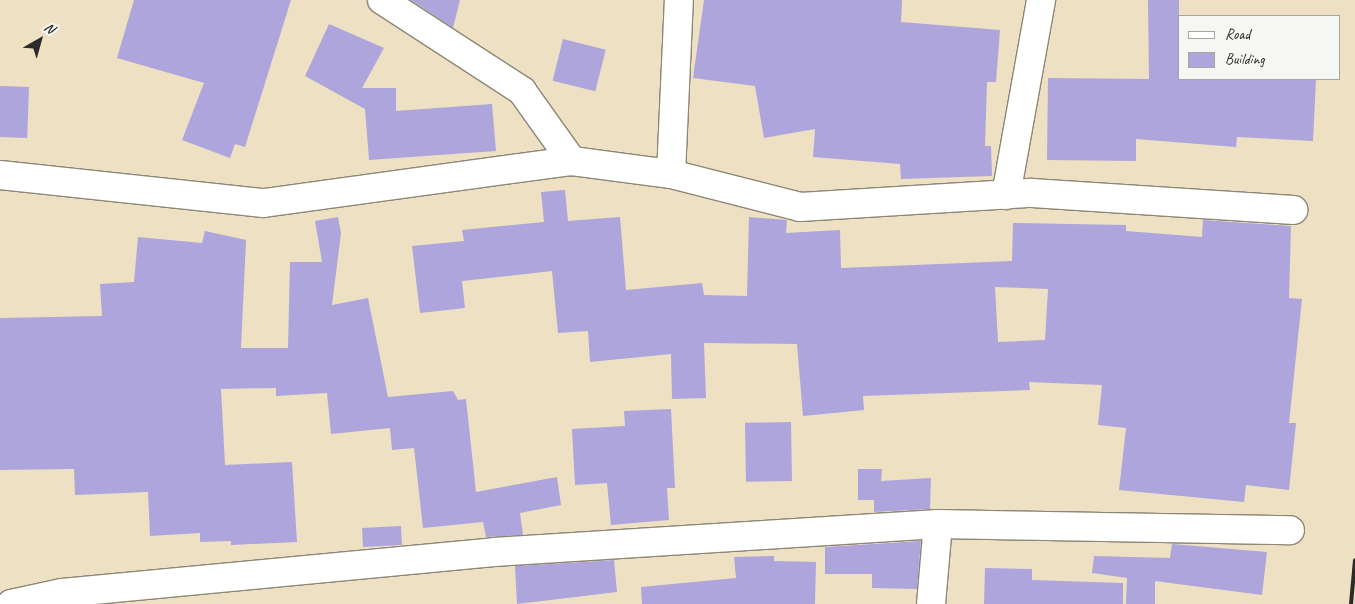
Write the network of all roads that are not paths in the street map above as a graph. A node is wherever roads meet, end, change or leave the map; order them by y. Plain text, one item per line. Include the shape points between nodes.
1 (382, 0) edge
2 (679, 0) edge
3 (1041, 0) edge
4 (572, 161) junction
5 (671, 174) junction
6 (0, 175) edge
7 (1006, 195) junction
8 (1293, 210) dead end
9 (938, 524) junction
10 (1290, 530) dead end
11 (12, 604) edge
12 (931, 604) edge

1 - 4 street via 522,91
2 - 5 street
3 - 7 street
4 - 5 street
4 - 6 street via 264,203
5 - 7 street via 800,207
7 - 8 street
9 - 10 street
9 - 11 street via 494,552 62,593
9 - 12 street

